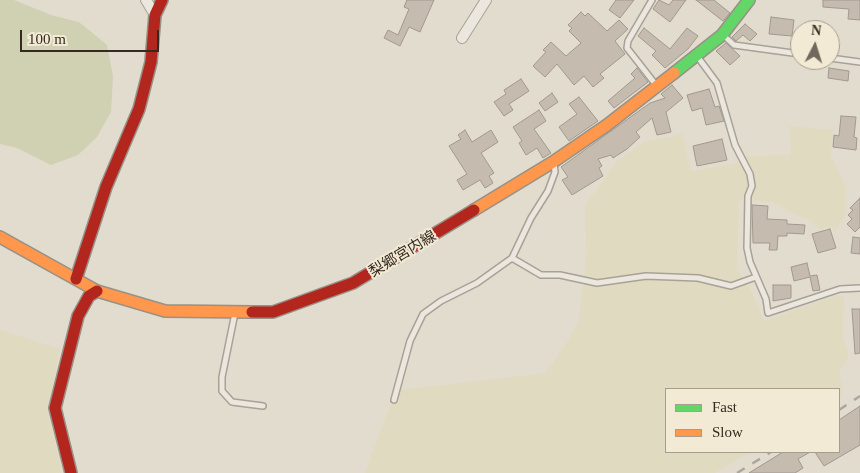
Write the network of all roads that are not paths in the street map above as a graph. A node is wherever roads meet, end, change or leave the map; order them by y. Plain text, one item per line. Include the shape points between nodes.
1 (146, 0) edge
2 (162, 0) edge
3 (486, 0) edge
4 (652, 0) edge
5 (749, 0) edge
6 (155, 15) junction
7 (722, 35) junction
8 (462, 38) dead end
9 (790, 53) edge
10 (697, 56) junction
11 (840, 59) edge
12 (860, 62) edge
13 (657, 85) junction
14 (553, 162) junction
15 (0, 237) edge
16 (512, 258) junction
17 (756, 277) junction
18 (76, 280) junction
19 (860, 288) edge
20 (97, 291) junction
21 (235, 312) junction
22 (394, 400) dead end
23 (263, 406) dead end
24 (71, 473) edge

1 - 6 street
2 - 6 main road
3 - 8 street
4 - 13 lane via 628,41 628,48
5 - 7 main road, 梨郷宮内線
6 - 18 main road via 151,62 139,109 106,187
7 - 9 lane via 734,45
7 - 10 main road, 梨郷宮内線
10 - 13 main road, 梨郷宮内線
10 - 17 lane via 717,83 735,144 750,174 748,248
11 - 12 lane
13 - 14 main road, 梨郷宮内線 via 607,126
14 - 16 lane via 555,172 548,191
14 - 21 main road, 梨郷宮内線 via 353,283 273,312
15 - 18 main road, 梨郷宮内線
16 - 17 lane via 541,275 560,275 597,283 646,276 698,278 731,286
16 - 22 lane via 477,283 423,314 410,340
17 - 19 lane via 768,313 840,289
18 - 20 main road, 梨郷宮内線
20 - 21 main road, 梨郷宮内線 via 165,311
20 - 24 main road via 89,296 78,316 55,408
21 - 23 lane via 222,391 232,402

